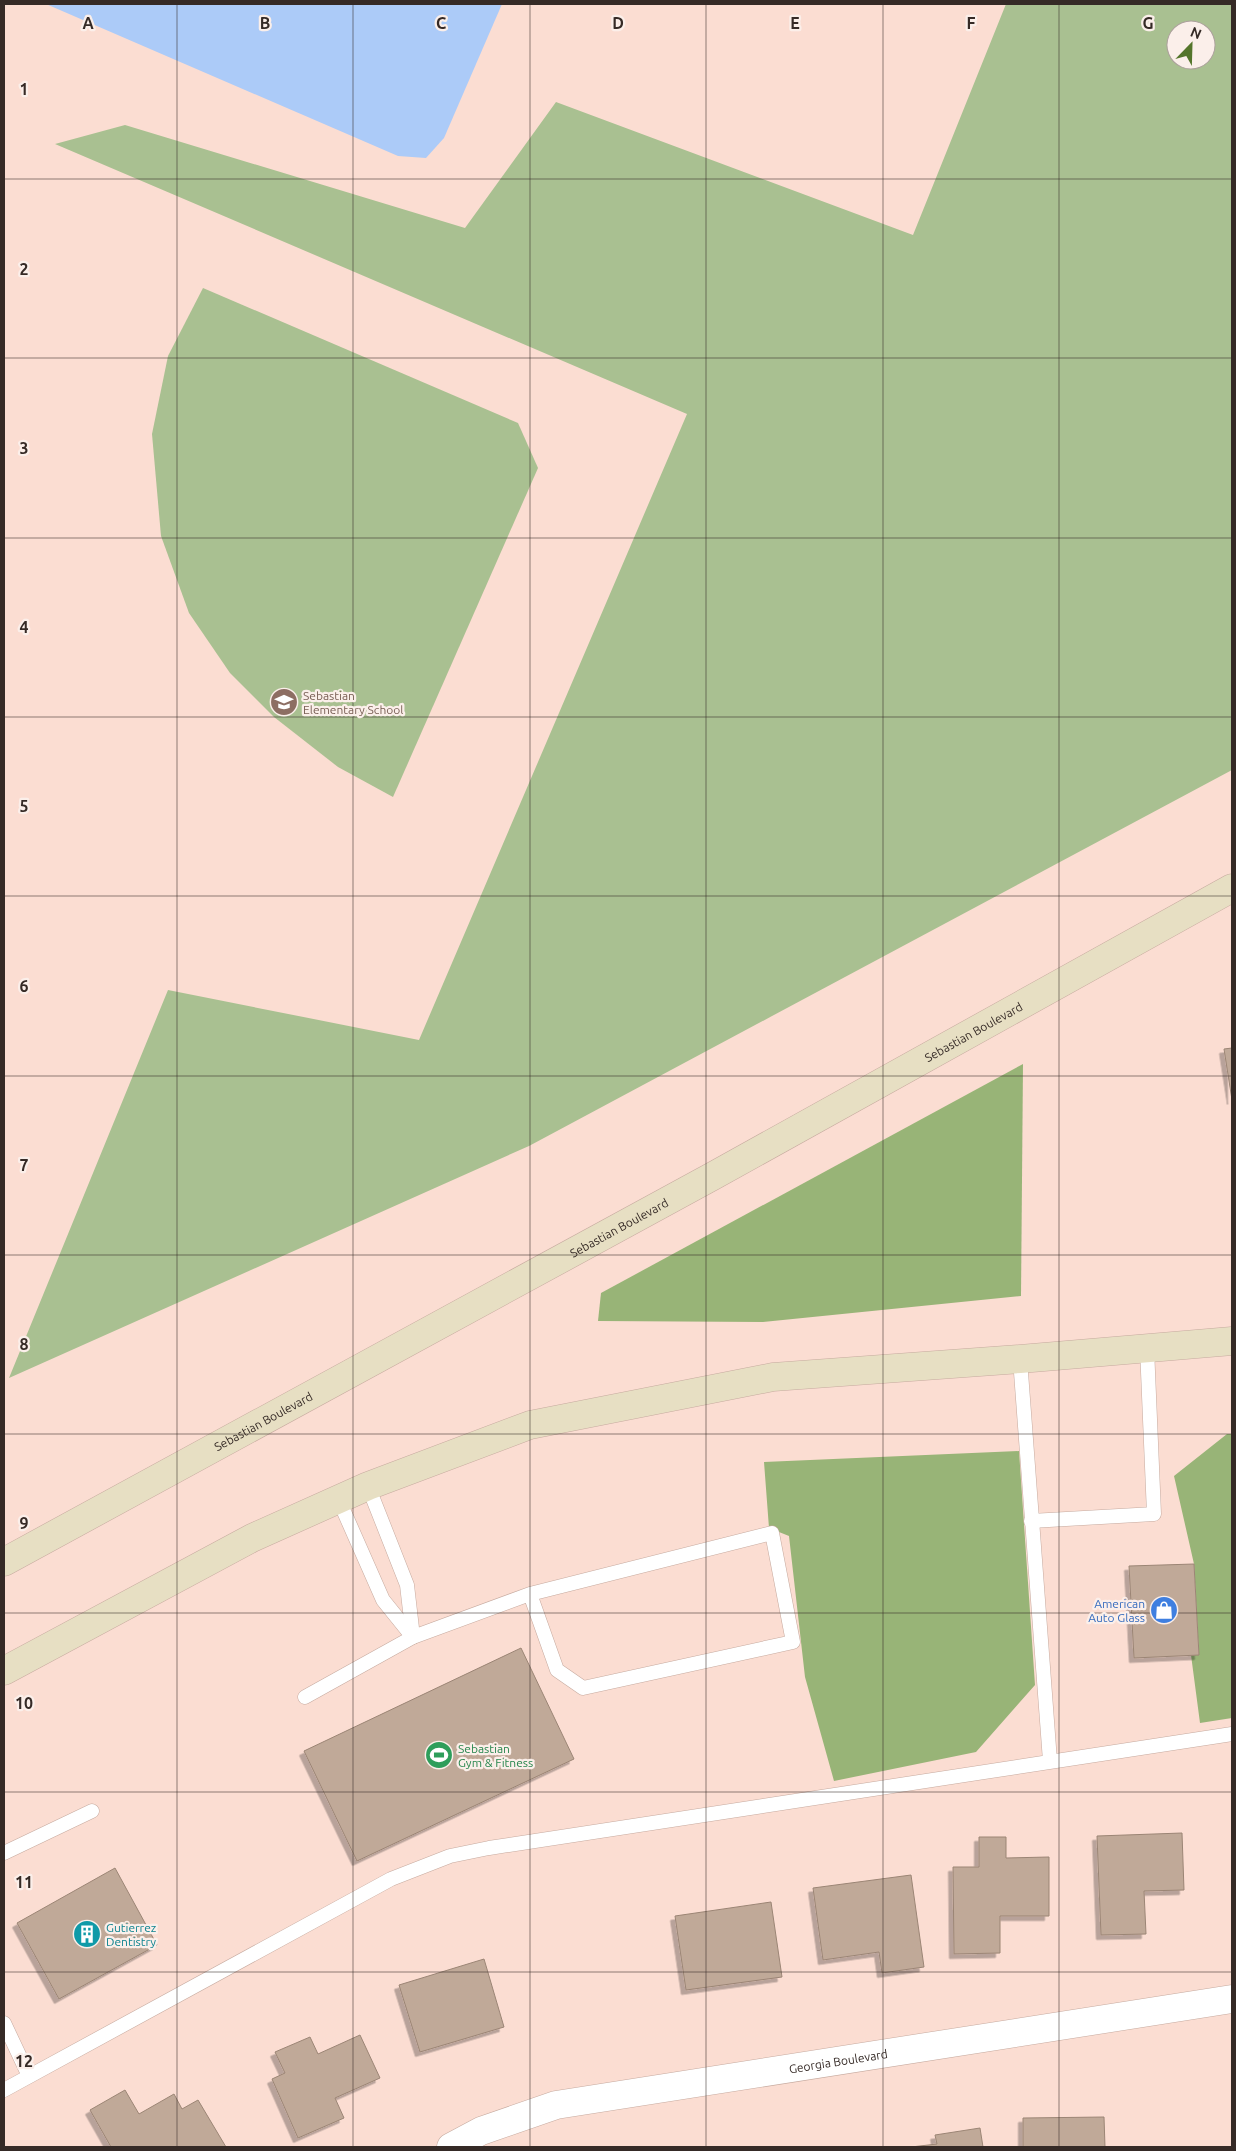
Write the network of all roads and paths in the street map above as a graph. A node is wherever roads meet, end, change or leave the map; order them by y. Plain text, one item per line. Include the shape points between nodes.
1 (1232, 888) edge
2 (1232, 1341) edge
3 (1148, 1348) junction
4 (1020, 1359) junction
5 (368, 1486) junction
6 (338, 1498) junction
7 (1032, 1521) junction
8 (4, 1562) edge
9 (530, 1594) junction
10 (413, 1637) junction
11 (4, 1671) edge
12 (305, 1697) dead end
13 (1232, 1734) edge
14 (1050, 1761) junction
15 (92, 1811) dead end
16 (4, 1852) edge
17 (1232, 1999) edge
18 (4, 2023) edge
19 (28, 2076) junction
20 (4, 2090) edge
21 (451, 2147) edge

1 - 8 main road, Sebastian Boulevard via 705,1181
2 - 3 main road
3 - 4 main road
3 - 7 lane via 1154,1514
4 - 5 main road via 773,1377 530,1425
4 - 7 lane
5 - 6 main road
5 - 10 lane via 407,1585
6 - 10 lane via 383,1600
6 - 11 main road via 252,1538
7 - 14 lane
9 - 9 lane via 772,1533 793,1642 583,1688 557,1670
9 - 10 lane
10 - 12 lane
13 - 14 lane
14 - 19 lane via 450,1856 391,1880
15 - 16 lane
17 - 21 street, Georgia Boulevard via 556,2105 481,2131
18 - 19 lane
19 - 20 lane

